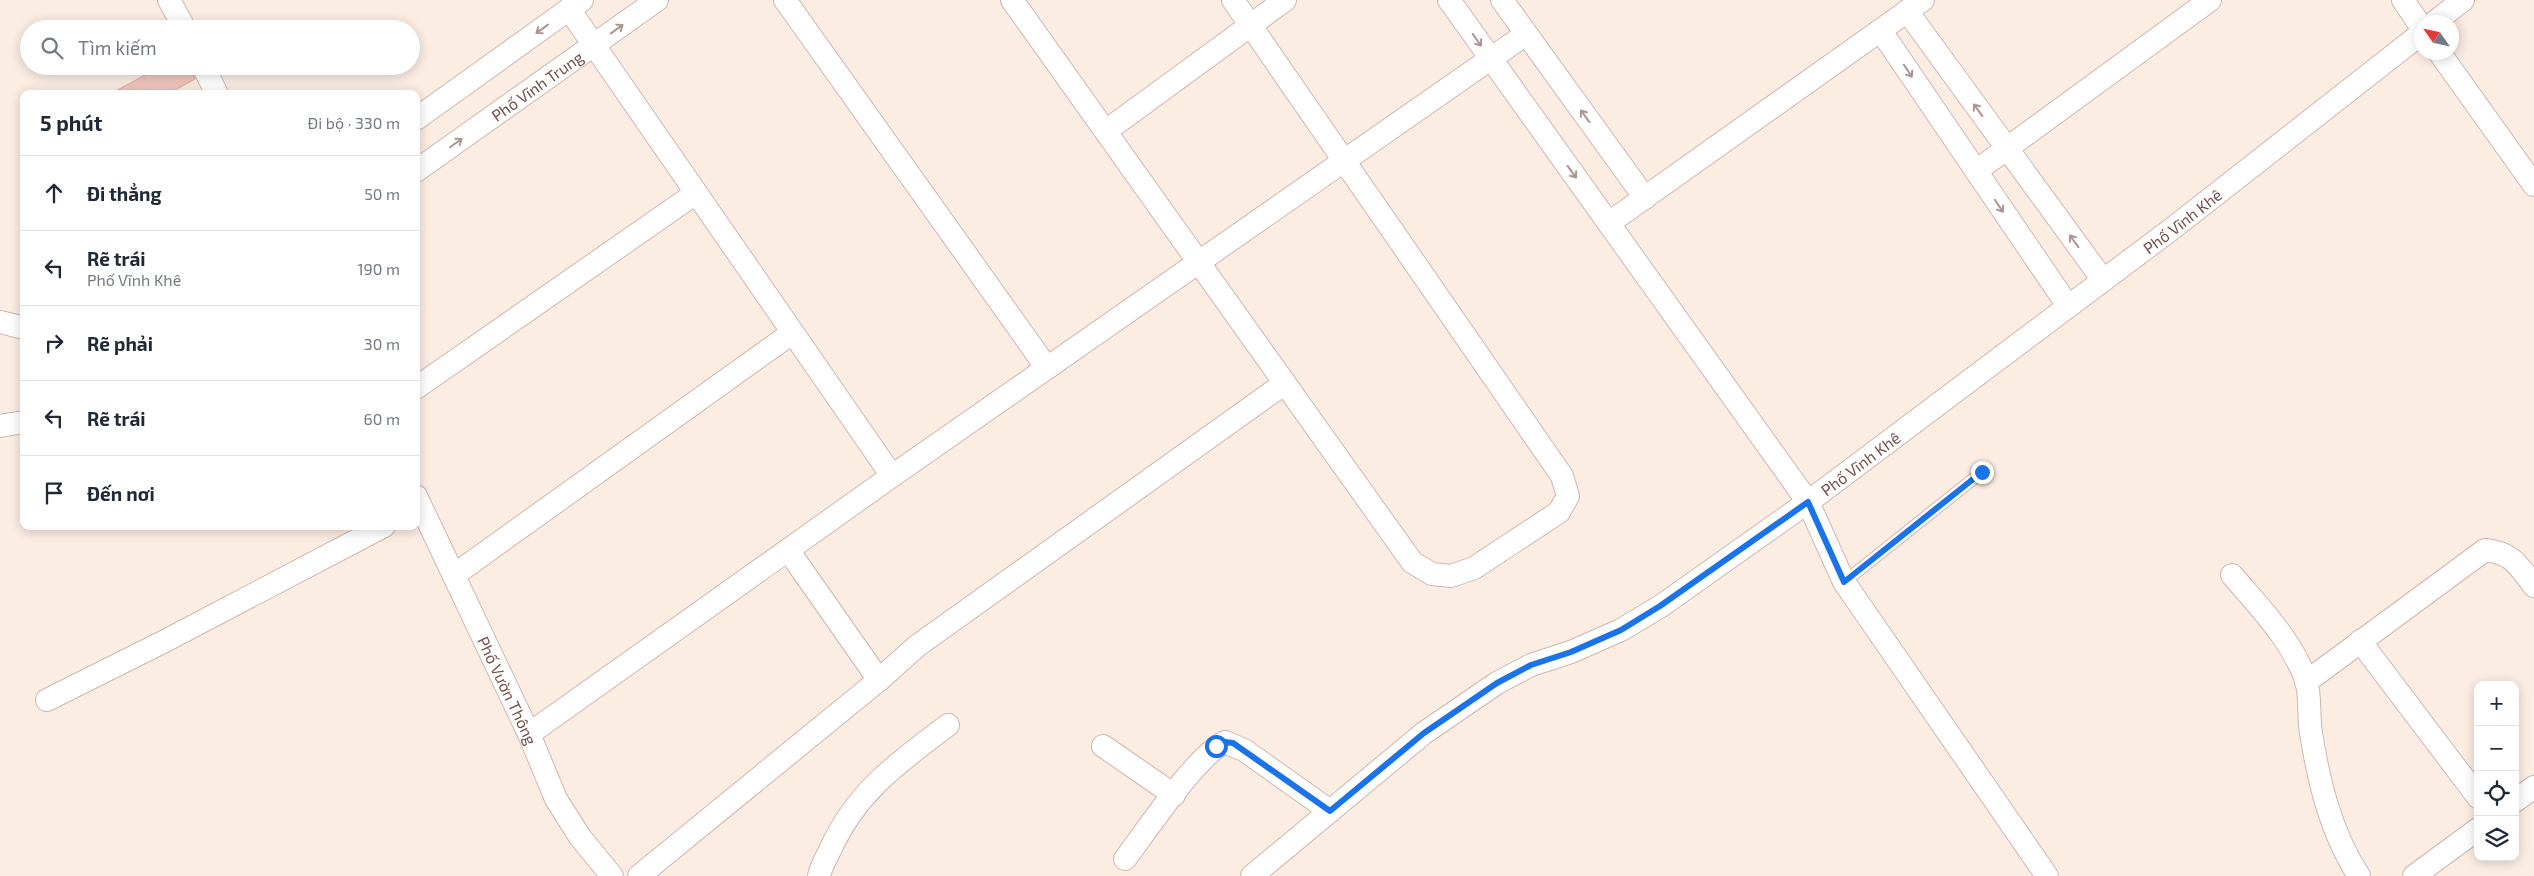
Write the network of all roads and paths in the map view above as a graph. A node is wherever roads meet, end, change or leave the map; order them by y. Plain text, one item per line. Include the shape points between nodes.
1 (169, 0) edge
2 (657, 0) edge
3 (785, 0) edge
4 (1012, 0) edge
5 (1233, 0) edge
6 (1285, 0) edge
7 (1449, 0) edge
8 (1502, 0) edge
9 (2210, 0) edge
10 (2404, 0) edge
11 (2463, 0) edge
12 (567, 6) edge
13 (1915, 6) edge
14 (2444, 15) edge
15 (2414, 16) edge
16 (181, 20) edge
17 (1250, 25) junction
18 (1881, 31) junction
19 (1526, 34) junction
20 (2414, 39) edge
21 (594, 46) junction
22 (1491, 59) junction
23 (2445, 60) edge
24 (208, 75) edge
25 (215, 90) edge
26 (420, 116) edge
27 (1106, 132) junction
28 (2006, 148) junction
29 (1345, 160) junction
30 (420, 168) edge
31 (2530, 170) edge
32 (1976, 171) junction
33 (696, 193) junction
34 (1645, 198) junction
35 (1609, 223) junction
36 (1199, 262) junction
37 (2103, 280) junction
38 (2068, 306) junction
39 (0, 322) edge
40 (20, 327) edge
41 (792, 333) junction
42 (1047, 368) junction
43 (1285, 383) junction
44 (420, 385) edge
45 (20, 423) edge
46 (0, 426) edge
47 (1982, 472) dead end
48 (892, 476) junction
49 (1808, 502) junction
50 (420, 508) edge
51 (376, 530) edge
52 (788, 550) junction
53 (454, 575) junction
54 (2232, 575) dead end
55 (1844, 582) junction
56 (2534, 586) edge
57 (2360, 641) junction
58 (880, 680) junction
59 (2306, 682) junction
60 (47, 700) dead end
61 (948, 725) dead end
62 (529, 734) junction
63 (1103, 746) dead end
64 (2534, 787) edge
65 (2474, 792) edge
66 (1174, 795) junction
67 (2519, 798) edge
68 (1330, 811) junction
69 (2474, 832) edge
70 (1125, 858) dead end
71 (612, 876) edge
72 (640, 876) edge
73 (819, 876) edge
74 (1252, 876) edge
75 (2047, 876) edge
76 (2359, 876) edge
77 (2414, 876) edge

1 - 16 street
21 -> 2 street, Phố Vĩnh Trung
3 - 42 street
4 - 27 street
5 - 17 street
6 - 17 street
7 -> 22 street
8 - 19 street
9 - 28 street
10 - 15 street
11 - 14 street
12 - 21 street
12 -> 26 street
13 - 18 street
28 -> 13 street
17 - 27 street
17 - 29 street
18 -> 32 street
18 - 34 street
19 - 22 street
34 -> 19 street
20 - 37 street, Phố Vĩnh Khê
30 -> 21 street, Phố Vĩnh Trung
21 - 33 street
22 - 29 street
22 -> 35 street
23 - 31 street
24 - 25 street
27 - 36 street
28 - 32 street
37 -> 28 street
29 - 36 street
29 - 43 street via 1562,476 1568,496 1559,512 1474,568 1451,576 1432,574 1412,562
32 -> 38 street
33 - 41 street
33 - 44 street
34 - 35 street
35 - 49 street
36 - 42 street
36 - 43 street
37 - 38 street, Phố Vĩnh Khê
38 - 49 street, Phố Vĩnh Khê
39 - 40 street
41 - 48 street
41 - 53 street
42 - 48 street
43 - 58 street via 917,646
45 - 46 street
47 - 55 lane
48 - 52 street
49 - 55 street
49 - 68 street, Phố Vĩnh Khê via 1621,630 1531,665 1497,683 1424,733
50 - 53 street, Phố Vườn Thông
51 - 60 street
52 - 58 street
52 - 62 street
53 - 62 street, Phố Vườn Thông
54 - 59 street via 2289,644
55 - 75 street
56 - 57 street via 2511,557 2485,550
57 - 59 street
57 - 65 street
58 - 72 street
59 - 76 street via 2310,732 2331,822
61 - 73 street via 895,765 866,792 845,819
62 - 71 street, Phố Vườn Thông via 556,799 580,837
63 - 66 street
64 - 67 street
66 - 68 street via 1216,746 1225,742 1244,750
66 - 70 street
68 - 74 street, Phố Vĩnh Khê
69 - 77 street

